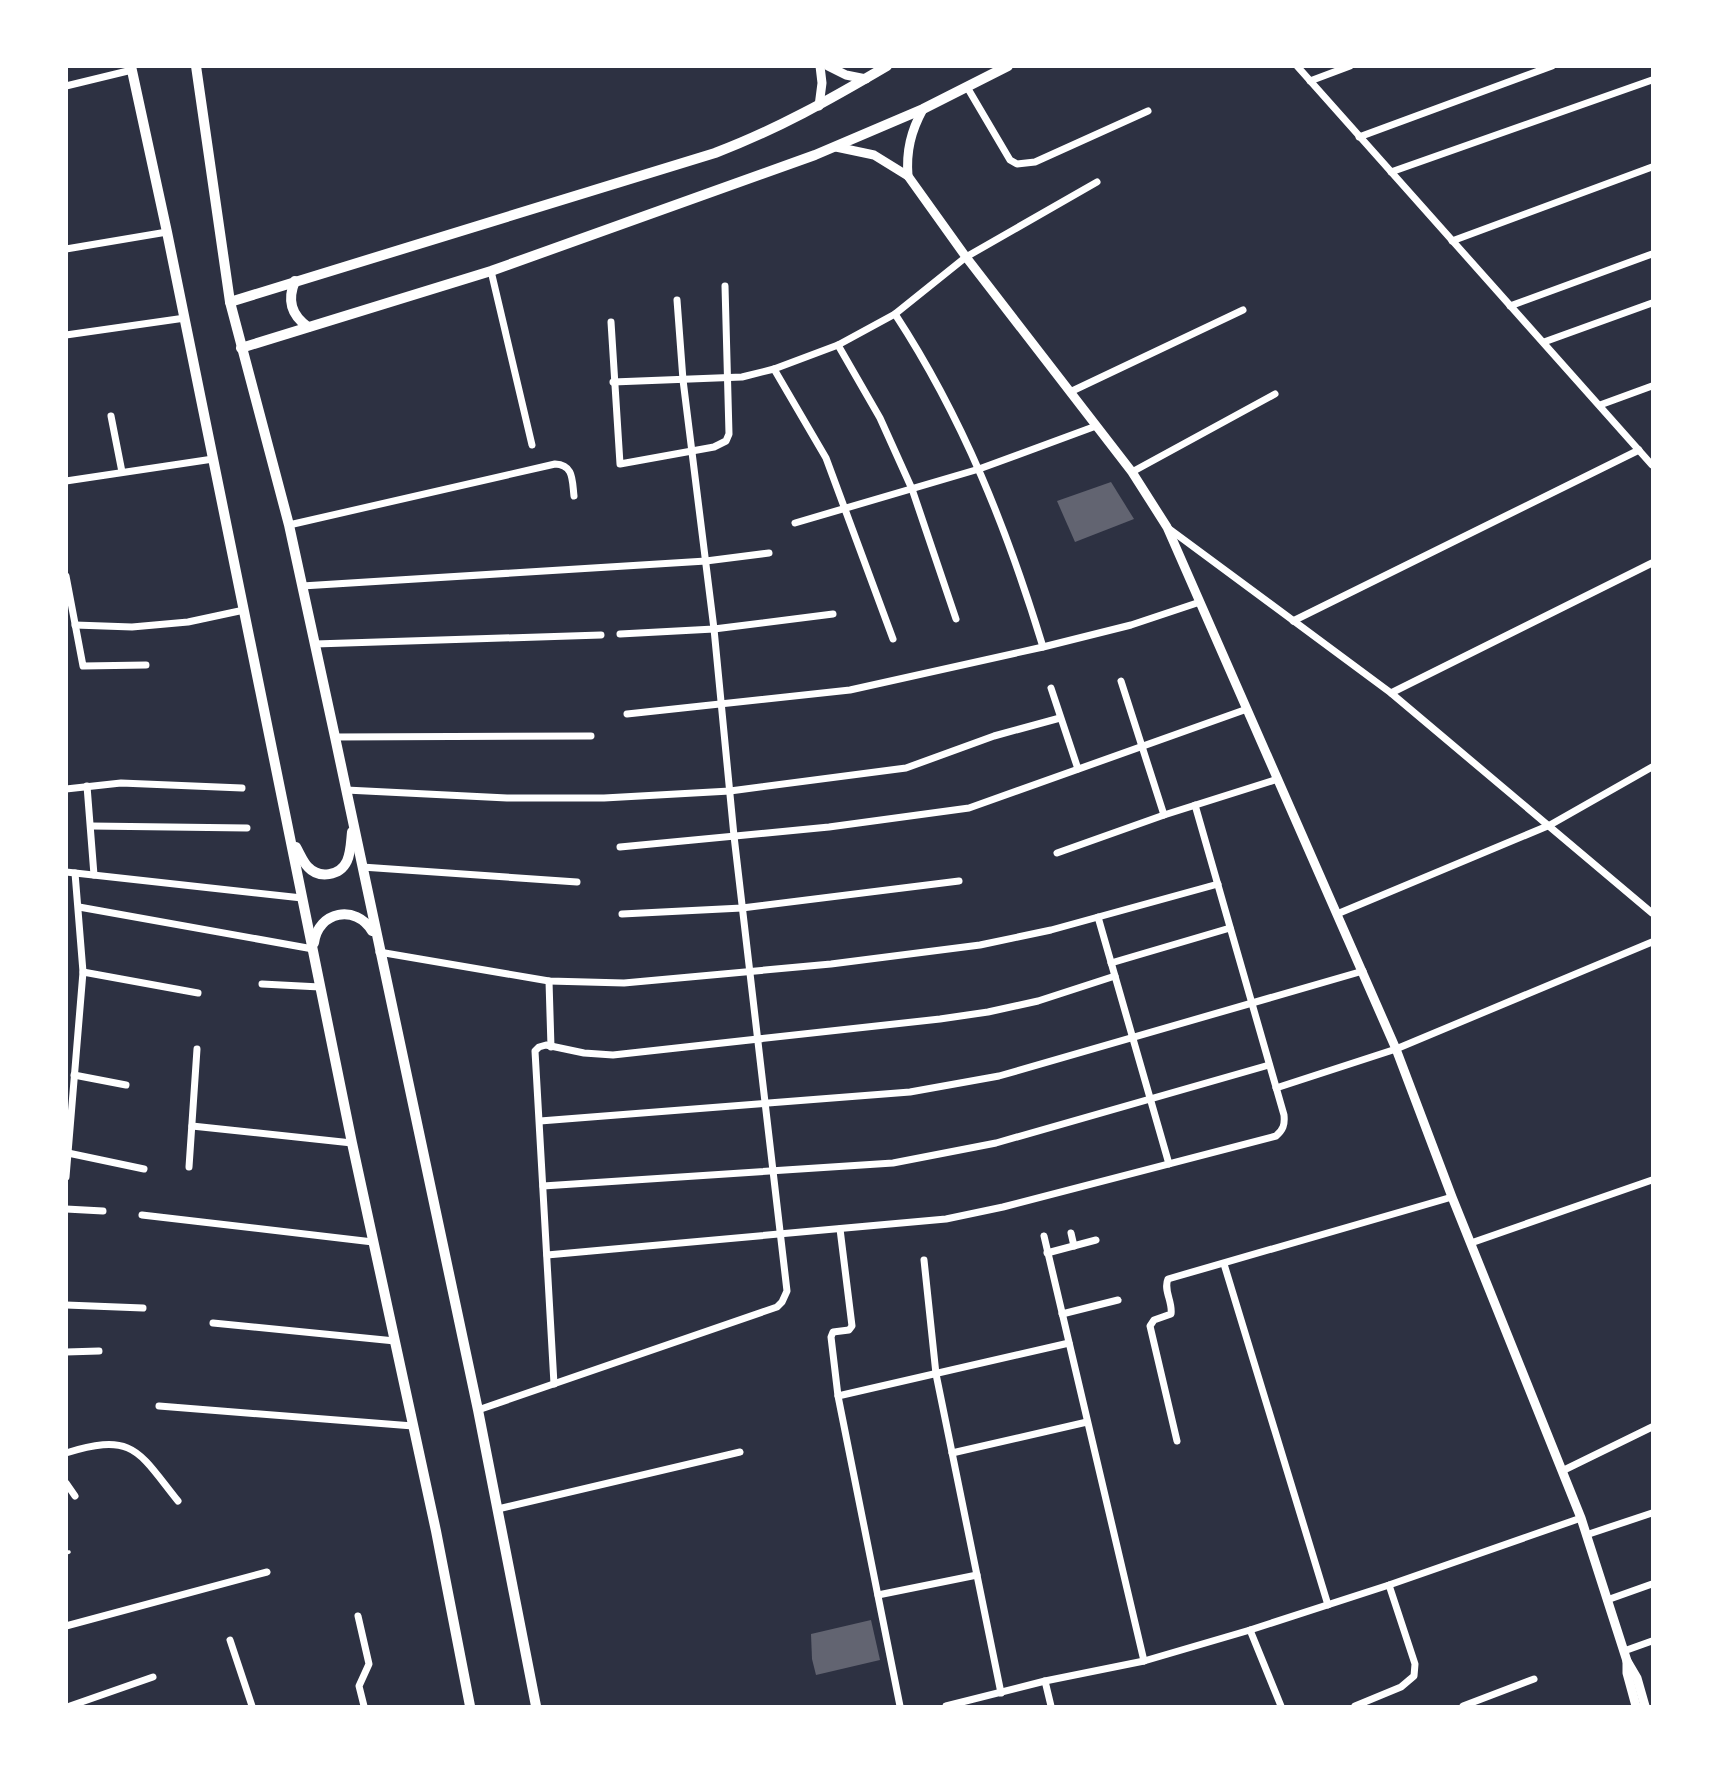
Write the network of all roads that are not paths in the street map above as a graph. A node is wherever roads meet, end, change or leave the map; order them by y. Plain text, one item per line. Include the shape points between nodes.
1 (196, 66) edge
2 (820, 66) edge
3 (828, 66) edge
4 (887, 66) edge
5 (1008, 66) edge
6 (1297, 66) edge
7 (1350, 66) edge
8 (1552, 66) edge
9 (131, 68) edge
10 (866, 79) junction
11 (1653, 80) edge
12 (1310, 81) junction
13 (66, 86) edge
14 (967, 87) junction
15 (818, 106) junction
16 (923, 108) junction
17 (1148, 111) dead end
18 (1359, 137) junction
19 (835, 147) junction
20 (1653, 167) edge
21 (1391, 172) junction
22 (908, 176) junction
23 (1097, 182) dead end
24 (167, 232) junction
25 (1452, 241) junction
26 (66, 249) edge
27 (1653, 254) edge
28 (966, 257) junction
29 (491, 271) junction
30 (295, 281) junction
31 (725, 286) dead end
32 (677, 300) dead end
33 (230, 302) junction
34 (1653, 303) edge
35 (1510, 306) junction
36 (1243, 310) dead end
37 (895, 314) junction
38 (185, 318) junction
39 (611, 322) dead end
40 (308, 327) junction
41 (66, 335) edge
42 (1544, 342) junction
43 (838, 345) junction
44 (241, 348) junction
45 (774, 369) junction
46 (726, 378) junction
47 (683, 380) junction
48 (613, 382) junction
49 (1653, 386) edge
50 (1070, 392) junction
51 (1275, 394) dead end
52 (1600, 405) junction
53 (111, 416) dead end
54 (1096, 426) junction
55 (532, 445) dead end
56 (1639, 450) junction
57 (693, 452) junction
58 (214, 459) junction
59 (1653, 465) edge
60 (979, 469) junction
61 (122, 472) junction
62 (1132, 472) junction
63 (66, 481) edge
64 (912, 489) junction
65 (574, 496) dead end
66 (845, 509) junction
67 (796, 523) dead end
68 (289, 525) junction
69 (1167, 527) junction
70 (769, 553) dead end
71 (706, 562) junction
72 (1653, 563) edge
73 (66, 576) edge
74 (302, 586) junction
75 (1200, 601) junction
76 (244, 610) junction
77 (833, 614) dead end
78 (956, 619) dead end
79 (1293, 621) junction
80 (75, 625) junction
81 (715, 629) junction
82 (620, 634) dead end
83 (601, 635) dead end
84 (893, 639) dead end
85 (315, 643) junction
86 (1043, 647) junction
87 (146, 665) dead end
88 (1121, 681) dead end
89 (1051, 688) dead end
90 (1391, 693) junction
91 (721, 704) junction
92 (1247, 709) junction
93 (627, 714) dead end
94 (1060, 718) junction
95 (591, 736) dead end
96 (335, 737) junction
97 (1143, 748) junction
98 (1653, 767) edge
99 (1078, 769) junction
100 (1278, 779) junction
101 (87, 786) junction
102 (242, 788) dead end
103 (66, 789) edge
104 (346, 790) junction
105 (730, 792) junction
106 (1195, 805) junction
107 (1164, 815) junction
108 (353, 824) junction
109 (1550, 825) junction
110 (91, 827) junction
111 (247, 828) dead end
112 (290, 835) junction
113 (734, 836) junction
114 (620, 847) dead end
115 (1056, 853) dead end
116 (362, 867) junction
117 (71, 873) edge
118 (94, 875) junction
119 (959, 881) dead end
120 (577, 882) dead end
121 (1218, 884) junction
122 (302, 898) junction
123 (79, 907) junction
124 (743, 908) junction
125 (1653, 913) edge
126 (622, 914) dead end
127 (1337, 914) junction
128 (1098, 917) junction
129 (1230, 928) junction
130 (377, 939) junction
131 (1653, 942) edge
132 (313, 949) junction
133 (379, 952) junction
134 (1111, 963) junction
135 (1363, 971) junction
136 (83, 972) junction
137 (750, 972) junction
138 (1115, 976) junction
139 (549, 981) junction
140 (262, 984) dead end
141 (320, 987) junction
142 (198, 993) dead end
143 (1250, 1002) junction
144 (1132, 1036) junction
145 (757, 1039) junction
146 (551, 1046) junction
147 (197, 1049) dead end
148 (1396, 1049) junction
149 (1269, 1065) junction
150 (74, 1075) junction
151 (126, 1086) dead end
152 (1276, 1088) junction
153 (1151, 1099) junction
154 (765, 1104) junction
155 (540, 1121) junction
156 (192, 1126) junction
157 (352, 1143) junction
158 (68, 1153) edge
159 (1169, 1164) junction
160 (189, 1167) dead end
161 (772, 1169) junction
162 (144, 1170) dead end
163 (66, 1177) edge
164 (1653, 1180) edge
165 (543, 1186) junction
166 (1452, 1196) junction
167 (66, 1209) edge
168 (103, 1212) dead end
169 (142, 1215) dead end
170 (840, 1229) junction
171 (1071, 1233) dead end
172 (780, 1235) junction
173 (1044, 1236) dead end
174 (1096, 1240) dead end
175 (373, 1242) junction
176 (1471, 1243) junction
177 (1074, 1246) junction
178 (1048, 1253) junction
179 (547, 1255) junction
180 (924, 1260) dead end
181 (1224, 1265) junction
182 (1118, 1300) dead end
183 (66, 1305) edge
184 (143, 1308) dead end
185 (1062, 1314) junction
186 (213, 1323) dead end
187 (395, 1341) junction
188 (1069, 1343) junction
189 (99, 1351) dead end
190 (66, 1352) edge
191 (936, 1374) junction
192 (554, 1384) junction
193 (838, 1396) junction
194 (159, 1406) dead end
195 (478, 1410) junction
196 (1087, 1422) junction
197 (413, 1426) junction
198 (1653, 1427) edge
199 (1177, 1441) dead end
200 (740, 1452) dead end
201 (66, 1453) edge
202 (952, 1453) junction
203 (1562, 1471) junction
204 (66, 1483) edge
205 (75, 1496) dead end
206 (178, 1501) dead end
207 (498, 1508) junction
208 (1653, 1514) edge
209 (1581, 1518) junction
210 (1586, 1535) junction
211 (267, 1572) dead end
212 (977, 1575) junction
213 (1653, 1584) edge
214 (1389, 1585) junction
215 (878, 1595) junction
216 (1607, 1600) junction
217 (1328, 1605) junction
218 (358, 1616) dead end
219 (66, 1626) edge
220 (1250, 1630) junction
221 (230, 1640) dead end
222 (1653, 1640) edge
223 (1625, 1656) junction
224 (1144, 1661) junction
225 (153, 1677) dead end
226 (1534, 1679) dead end
227 (1045, 1681) junction
228 (1001, 1693) junction
229 (70, 1706) edge
230 (251, 1706) edge
231 (364, 1706) edge
232 (470, 1706) edge
233 (536, 1706) edge
234 (900, 1706) edge
235 (951, 1706) edge
236 (1051, 1706) edge
237 (1281, 1706) edge
238 (1355, 1706) edge
239 (1463, 1706) edge
240 (1636, 1706) edge
241 (1645, 1706) edge

1 - 33 main road
2 - 15 street
3 - 10 street
4 - 10 main road
5 - 14 main road
6 - 12 street
7 - 12 street
8 - 18 street
9 - 13 street
9 - 24 main road
10 - 15 main road
11 - 21 street
12 - 18 street
14 - 16 main road
14 - 17 street via 1010,160 1017,164 1035,162
15 - 30 main road via 715,153
16 - 19 main road
16 - 22 street via 911,134
18 - 21 street
19 - 22 street via 874,155
19 - 29 main road
20 - 25 street
21 - 25 street
22 - 28 street
23 - 28 street
24 - 26 street
24 - 38 main road
25 - 35 street
27 - 35 street
28 - 37 street
28 - 50 street
29 - 40 main road
29 - 55 street
30 - 33 main road
30 - 40 main road via 290,302
31 - 46 street
32 - 47 street
33 - 44 main road
34 - 42 street
35 - 42 street
36 - 50 street
37 - 43 street
37 - 60 street via 954,412
38 - 41 street
38 - 58 main road
39 - 48 street
40 - 44 main road
42 - 52 street
43 - 45 street
43 - 64 street via 880,418
44 - 68 main road
45 - 46 street
45 - 66 street via 826,458
46 - 47 street
46 - 57 street via 726,441
47 - 48 street
47 - 57 street
48 - 57 street via 620,464
49 - 52 street
50 - 54 street
51 - 62 street
52 - 56 street
53 - 61 street
54 - 60 street
54 - 62 street
56 - 59 street
56 - 79 street
57 - 71 street
58 - 61 street
58 - 76 main road
60 - 64 street
60 - 86 street
61 - 63 street
62 - 69 street
64 - 66 street
64 - 78 street
65 - 68 street via 571,471 555,464
66 - 67 street
66 - 84 street
68 - 74 main road
69 - 75 street
69 - 79 street
70 - 71 street
71 - 74 street
71 - 81 street
72 - 90 street
73 - 80 street
74 - 85 main road
75 - 86 street via 1131,625
75 - 92 street
76 - 80 street via 132,627
76 - 112 main road
77 - 81 street
79 - 90 street
80 - 87 street via 83,666
81 - 82 street
81 - 91 street
83 - 85 street
85 - 96 main road
86 - 91 street via 850,690
88 - 97 street
89 - 94 street
90 - 109 street
91 - 93 street
91 - 105 street
92 - 97 street
92 - 100 street
94 - 99 street
94 - 105 street via 906,768
95 - 96 street
96 - 104 main road
97 - 99 street
97 - 107 street
98 - 109 street
99 - 113 street via 945,813
100 - 106 street
100 - 127 street
101 - 102 street via 147,783
101 - 103 street
101 - 110 street
104 - 105 street via 507,798
104 - 108 main road
105 - 113 street
106 - 107 street
106 - 121 street
107 - 115 street
108 - 112 main road via 347,861 332,874 313,872
108 - 116 main road
109 - 125 street
109 - 127 street
110 - 111 street
110 - 118 street
112 - 122 main road
113 - 114 street
113 - 124 street
116 - 120 street
116 - 130 main road
117 - 118 street
117 - 123 street
118 - 122 street
119 - 124 street
121 - 128 street
121 - 129 street
122 - 132 main road
123 - 132 street
123 - 136 street
124 - 126 street
124 - 137 street
127 - 135 street
128 - 134 street
128 - 137 street via 980,945
129 - 134 street
129 - 143 street
130 - 132 main road via 359,917 338,914 320,925
130 - 133 main road
131 - 148 street
132 - 141 main road
133 - 139 street
133 - 195 main road
134 - 138 street
135 - 143 street
135 - 148 street
136 - 142 street
136 - 150 street
137 - 139 street via 624,983
137 - 145 street
138 - 144 street
138 - 145 street via 988,1013
139 - 146 street
140 - 141 street
141 - 157 main road
143 - 144 street
143 - 149 street
144 - 153 street
144 - 154 street via 942,1088
145 - 146 street via 613,1055
145 - 154 street
146 - 155 street via 539,1046 535,1051
147 - 156 street
148 - 152 street
148 - 166 street
149 - 152 street
149 - 153 street
150 - 151 street
150 - 158 street
152 - 159 street via 1285,1123 1276,1136
153 - 159 street
153 - 161 street via 996,1143 924,1158
154 - 155 street
154 - 161 street
155 - 165 street
156 - 157 street
156 - 160 street
157 - 175 main road
158 - 162 street
158 - 163 street
159 - 170 street via 959,1217
161 - 165 street
161 - 172 street
164 - 176 street
165 - 179 street
166 - 176 street
166 - 181 street
167 - 168 street
169 - 175 street
170 - 172 street
170 - 193 street via 852,1326 833,1332 831,1337
171 - 177 street
172 - 179 street
172 - 192 street via 787,1291 777,1307
173 - 178 street
174 - 177 street
175 - 187 main road
176 - 203 street
177 - 178 street
178 - 185 street
179 - 192 street
180 - 191 street
181 - 199 street via 1168,1279 1171,1314 1150,1326
181 - 217 street
182 - 185 street
183 - 184 street
185 - 188 street
186 - 187 street
187 - 197 main road
188 - 191 street
188 - 196 street
189 - 190 street
191 - 193 street
191 - 202 street
192 - 195 street
193 - 215 street
194 - 197 street
195 - 207 main road
196 - 202 street
196 - 224 street
197 - 232 main road
198 - 203 street
200 - 207 street
201 - 206 street via 105,1443 124,1446 140,1455
202 - 212 street
203 - 209 street
204 - 205 street
207 - 233 main road
208 - 210 street
209 - 210 street
209 - 214 street
210 - 216 street
211 - 219 street
212 - 215 street
212 - 228 street
213 - 216 street
214 - 217 street
214 - 238 street via 1415,1664 1414,1676 1401,1687
215 - 234 street
216 - 223 street
217 - 220 street
218 - 231 street via 369,1664 359,1686
220 - 224 street
220 - 237 street
221 - 230 street
222 - 223 street
223 - 240 street
223 - 241 street
224 - 227 street
225 - 229 street
226 - 239 street
227 - 228 street
227 - 236 street
228 - 235 street

